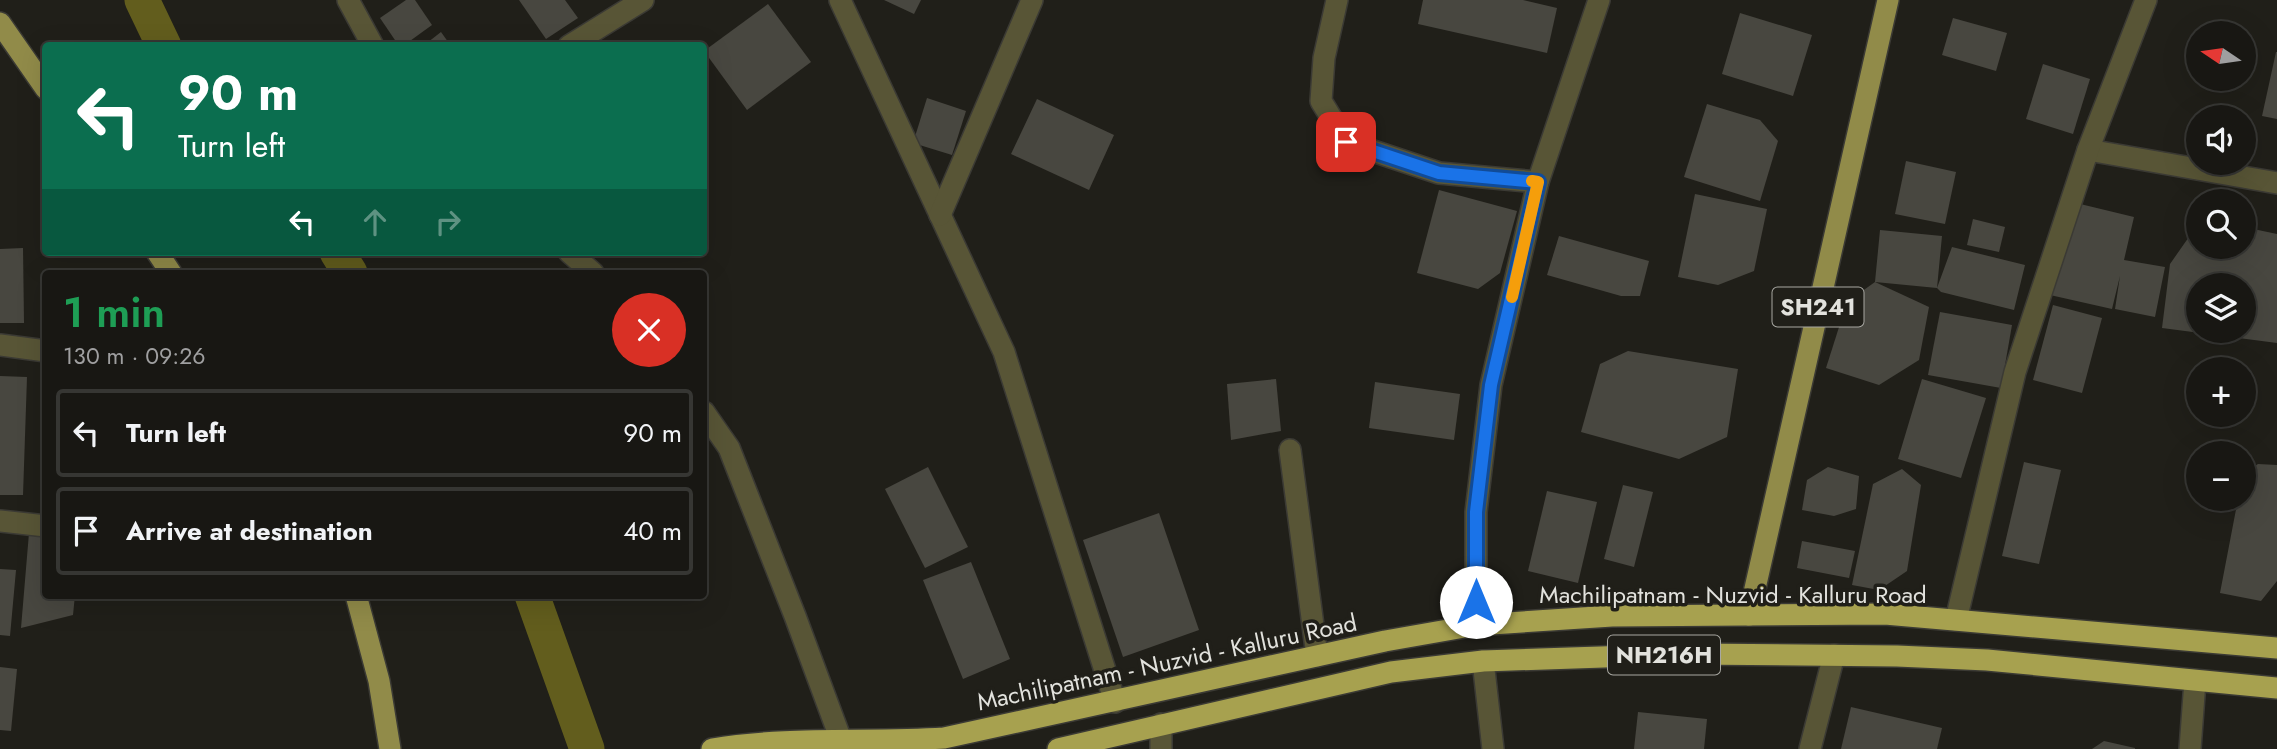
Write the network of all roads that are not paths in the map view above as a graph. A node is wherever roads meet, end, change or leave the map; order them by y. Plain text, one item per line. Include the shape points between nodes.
1 (348, 0) edge
2 (643, 0) edge
3 (839, 0) edge
4 (1032, 0) edge
5 (1337, 0) edge
6 (1599, 0) edge
7 (1888, 0) edge
8 (2146, 0) edge
9 (0, 23) edge
10 (371, 42) edge
11 (575, 42) edge
12 (42, 83) edge
13 (2088, 150) junction
14 (1538, 182) junction
15 (2277, 183) edge
16 (940, 215) junction
17 (574, 256) edge
18 (590, 270) edge
19 (0, 345) edge
20 (42, 350) edge
21 (707, 416) edge
22 (1290, 450) dead end
23 (0, 521) edge
24 (42, 526) edge
25 (357, 599) edge
26 (1749, 615) junction
27 (1956, 620) junction
28 (1476, 625) junction
29 (2277, 648) edge
30 (1834, 655) junction
31 (1317, 656) junction
32 (1483, 661) junction
33 (2195, 681) junction
34 (2277, 688) edge
35 (1115, 702) junction
36 (1161, 724) junction
37 (841, 740) junction
38 (390, 749) edge
39 (712, 749) edge
40 (1058, 749) edge
41 (1161, 749) edge
42 (1493, 749) edge
43 (1810, 749) edge
44 (2190, 749) edge

1 - 10 street
2 - 11 street
3 - 16 street
4 - 16 street
5 - 14 street via 1324,58 1321,102 1346,142 1439,173
6 - 14 street
7 - 26 main road, SH241
8 - 13 street
9 - 12 main road
13 - 15 street
13 - 27 street via 2015,372
14 - 28 street via 1491,385 1476,512
16 - 35 street via 1004,352
17 - 18 street
19 - 20 street
21 - 37 street via 729,448
22 - 31 street
23 - 24 street
25 - 38 main road via 379,681
26 - 27 highway, Machilipatnam - Nuzvid - Kalluru Road / NH216H via 1885,614
26 - 28 highway, Machilipatnam - Nuzvid - Kalluru Road / NH216H via 1612,616
27 - 29 highway, Machilipatnam - Nuzvid - Kalluru Road / NH216H
28 - 31 highway, Machilipatnam - Nuzvid - Kalluru Road / NH216H
30 - 32 highway, NH216H
30 - 33 highway, NH216H via 1987,660
30 - 43 street
31 - 35 highway, Machilipatnam - Nuzvid - Kalluru Road / NH216H
32 - 36 highway, NH216H via 1391,672
32 - 42 street
33 - 34 highway, NH216H
33 - 44 street
35 - 37 highway, Machilipatnam - Nuzvid - Kalluru Road / NH216H via 944,737
36 - 40 highway, NH216H
36 - 41 street
37 - 39 highway, Machilipatnam - Nuzvid - Kalluru Road / NH216H

